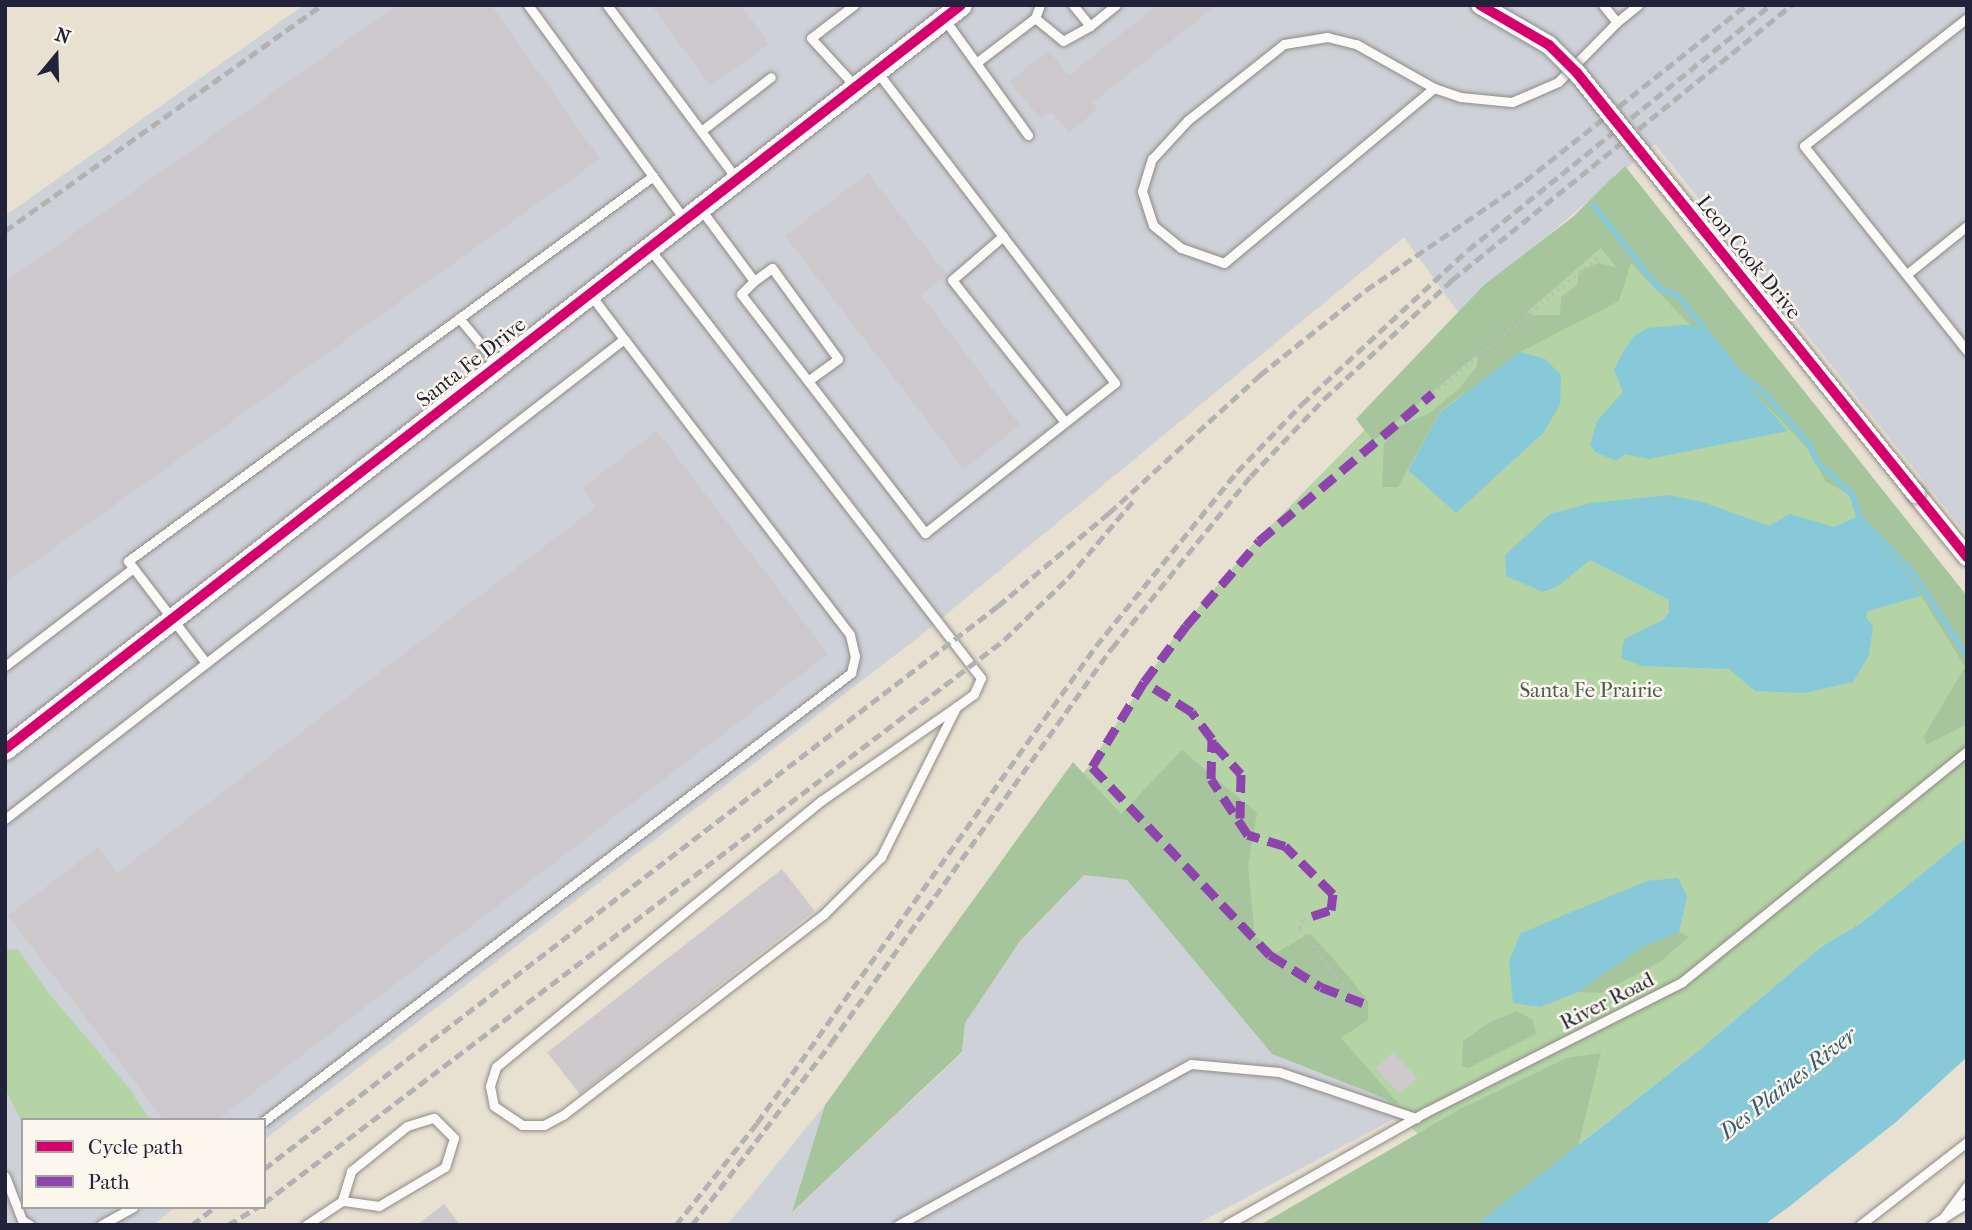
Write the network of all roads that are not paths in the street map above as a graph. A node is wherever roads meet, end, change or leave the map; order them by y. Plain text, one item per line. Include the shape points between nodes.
1 (528, 5) edge
2 (607, 5) edge
3 (854, 5) edge
4 (1040, 5) edge
5 (1073, 5) edge
6 (1116, 5) edge
7 (1480, 5) edge
8 (1603, 5) edge
9 (1638, 5) edge
10 (952, 12) edge
11 (1035, 18) junction
12 (1967, 18) edge
13 (1617, 22) junction
14 (1090, 26) junction
15 (976, 63) junction
16 (877, 71) junction
17 (771, 77) dead end
18 (856, 87) junction
19 (1434, 88) junction
20 (701, 131) junction
21 (1028, 135) dead end
22 (653, 176) junction
23 (737, 179) junction
24 (693, 214) junction
25 (1967, 226) edge
26 (1003, 236) junction
27 (649, 248) junction
28 (1906, 274) junction
29 (754, 281) junction
30 (590, 294) junction
31 (459, 318) junction
32 (624, 339) junction
33 (1967, 351) edge
34 (499, 365) junction
35 (808, 381) junction
36 (1065, 422) junction
37 (1967, 557) edge
38 (133, 568) junction
39 (175, 617) junction
40 (206, 663) junction
41 (5, 666) edge
42 (956, 707) junction
43 (5, 749) edge
44 (1967, 751) edge
45 (5, 819) edge
46 (1416, 1118) junction
47 (266, 1119) edge
48 (1967, 1142) edge
49 (5, 1176) edge
50 (1967, 1186) edge
51 (342, 1201) junction
52 (1967, 1203) edge
53 (129, 1209) edge
54 (1945, 1216) junction
55 (30, 1225) edge
56 (101, 1225) edge
57 (306, 1225) edge
58 (898, 1225) edge
59 (1226, 1225) edge
60 (1860, 1225) edge
61 (1932, 1225) edge
62 (1938, 1225) edge

1 - 22 lane
2 - 20 lane
3 - 18 lane via 811,38
4 - 11 lane
5 - 14 lane
6 - 14 lane
7 - 37 street, Leon Cook Drive, bridge via 1549,45 1577,73
8 - 13 lane
9 - 13 lane
10 - 15 lane
10 - 16 street, Santa Fe Drive
11 - 14 lane via 1063,41
11 - 15 lane
12 - 28 lane via 1804,146
13 - 19 lane via 1558,82 1513,103 1460,97
15 - 21 lane
16 - 18 street, Santa Fe Drive
16 - 26 lane
17 - 20 lane
18 - 23 street, Santa Fe Drive
19 - 19 lane via 1356,44 1327,37 1284,44 1188,120 1152,159 1142,191 1153,225 1181,248 1224,263
20 - 23 lane
22 - 24 lane
22 - 31 lane
23 - 24 street, Santa Fe Drive
24 - 27 street, Santa Fe Drive
24 - 29 lane
25 - 28 lane
26 - 36 lane via 1115,383
26 - 36 lane via 952,280
27 - 30 street, Santa Fe Drive
27 - 42 lane via 973,664 981,678 974,694
28 - 33 lane
29 - 35 lane via 741,294
29 - 35 lane via 772,268 838,359
30 - 32 lane
30 - 34 street, Santa Fe Drive
31 - 34 lane
31 - 38 lane via 128,561
32 - 40 lane
32 - 47 lane via 850,635 855,656 851,673
34 - 39 street, Santa Fe Drive
35 - 36 lane via 925,533
38 - 39 lane
38 - 41 lane
39 - 40 lane
39 - 43 street, Santa Fe Drive
40 - 45 lane
42 - 42 lane via 822,800 496,1067 490,1086 494,1106 522,1125 544,1125 563,1115 824,914 881,857
44 - 46 lane, River Road via 1682,982
46 - 58 lane via 1279,1072 1191,1064
46 - 59 lane, River Road
48 - 60 lane
49 - 55 lane via 22,1220
50 - 54 lane
51 - 51 lane via 379,1206 445,1167 454,1138 434,1118 407,1126 351,1171
51 - 57 lane
52 - 54 lane
53 - 56 lane
54 - 61 lane
54 - 62 lane

